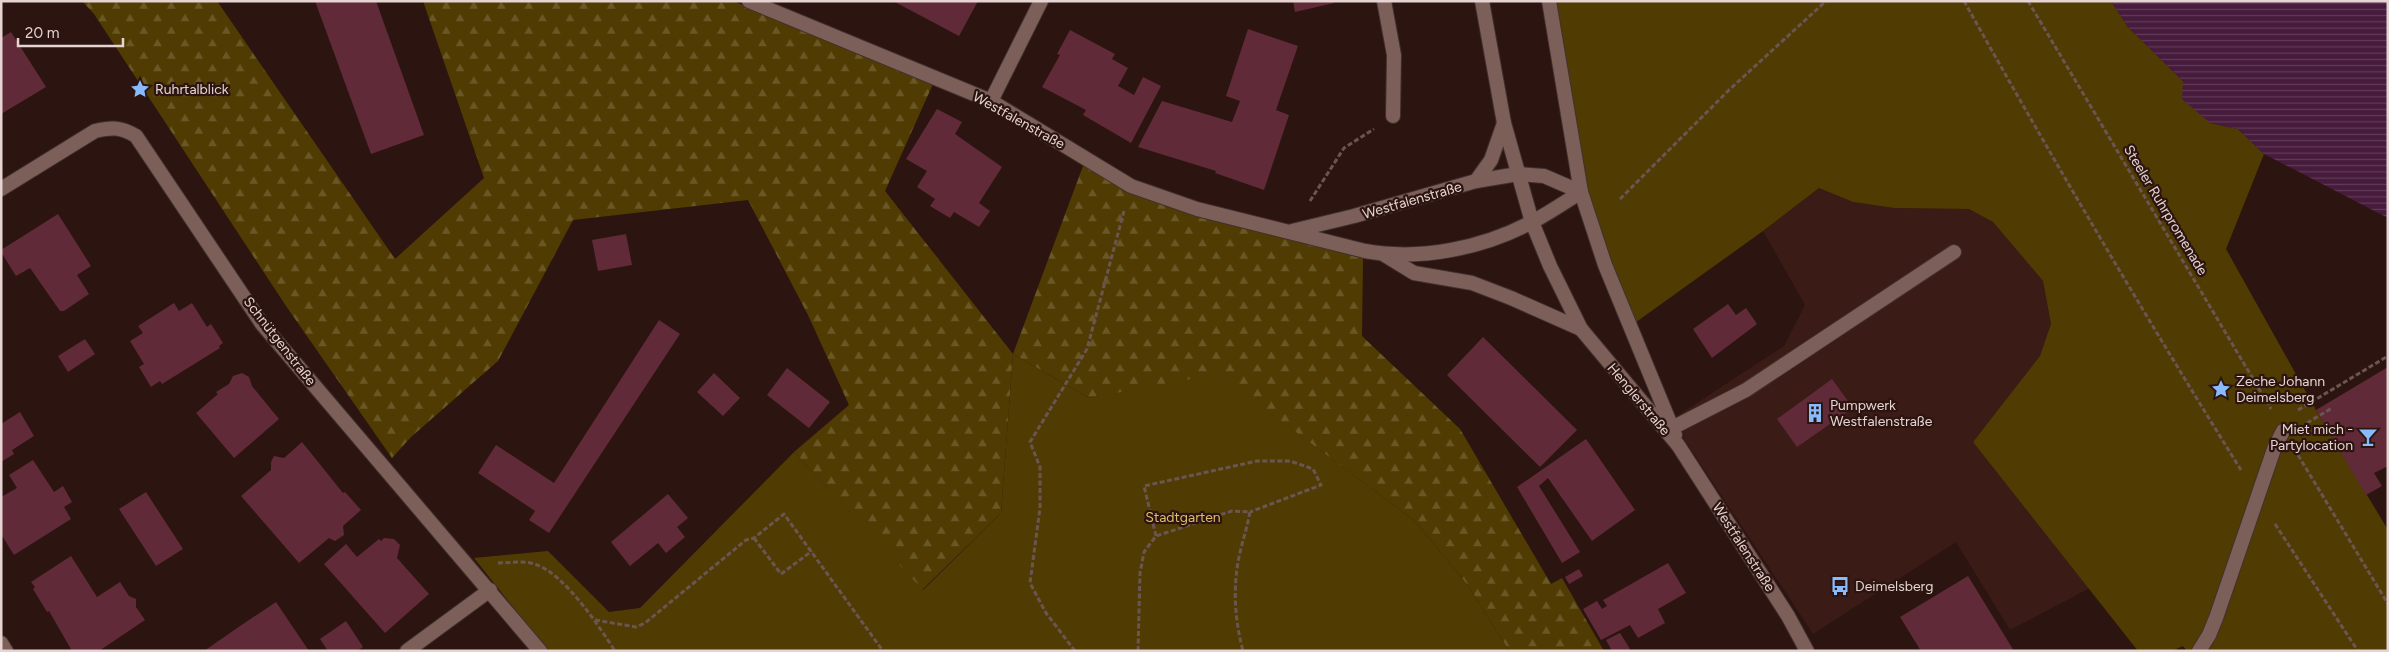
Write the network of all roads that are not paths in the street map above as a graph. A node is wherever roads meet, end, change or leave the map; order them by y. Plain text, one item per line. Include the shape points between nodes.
1 (749, 1) edge
2 (1041, 1) edge
3 (1384, 1) edge
4 (1482, 1) edge
5 (1549, 1) edge
6 (991, 102) junction
7 (1393, 116) road end
8 (1504, 123) junction
9 (1518, 174) junction
10 (1476, 181) junction
11 (1, 189) edge
12 (1581, 192) junction
13 (1532, 222) junction
14 (1290, 231) junction
15 (1954, 252) dead end
16 (1382, 254) junction
17 (1581, 329) junction
18 (1672, 428) junction
19 (2283, 431) road end
20 (1678, 445) junction
21 (490, 590) junction
22 (1, 643) edge
23 (6, 651) edge
24 (407, 651) edge
25 (540, 651) edge
26 (1807, 651) edge
27 (2199, 651) edge

1 - 6 street, Westfalenstraße
2 - 6 street
3 - 7 street via 1394,56
4 - 8 street, Henglerstraße
5 - 12 street, Henglerstraße
6 - 14 street, Westfalenstraße via 1131,186 1197,209
8 - 9 street, Henglerstraße
8 - 10 street, Westfalenstraße via 1491,160
9 - 10 street, Westfalenstraße
9 - 12 street, Westfalenstraße via 1544,176
9 - 13 street, Henglerstraße
10 - 14 street, Westfalenstraße
11 - 21 street, Schnütgenstraße via 95,131 123,128 136,136 262,324
12 - 13 street, Westfalenstraße
12 - 18 street, Henglerstraße via 1605,265
13 - 16 street, Westfalenstraße via 1473,246 1434,252
13 - 17 street, Henglerstraße
14 - 16 street, Westfalenstraße
15 - 18 street via 1746,390
16 - 17 street, Westfalenstraße via 1414,273 1472,284
17 - 20 street, Henglerstraße
18 - 20 street, Henglerstraße
19 - 27 street via 2216,618
20 - 26 street, Westfalenstraße
21 - 24 street
21 - 25 street, Schnütgenstraße
22 - 23 street

